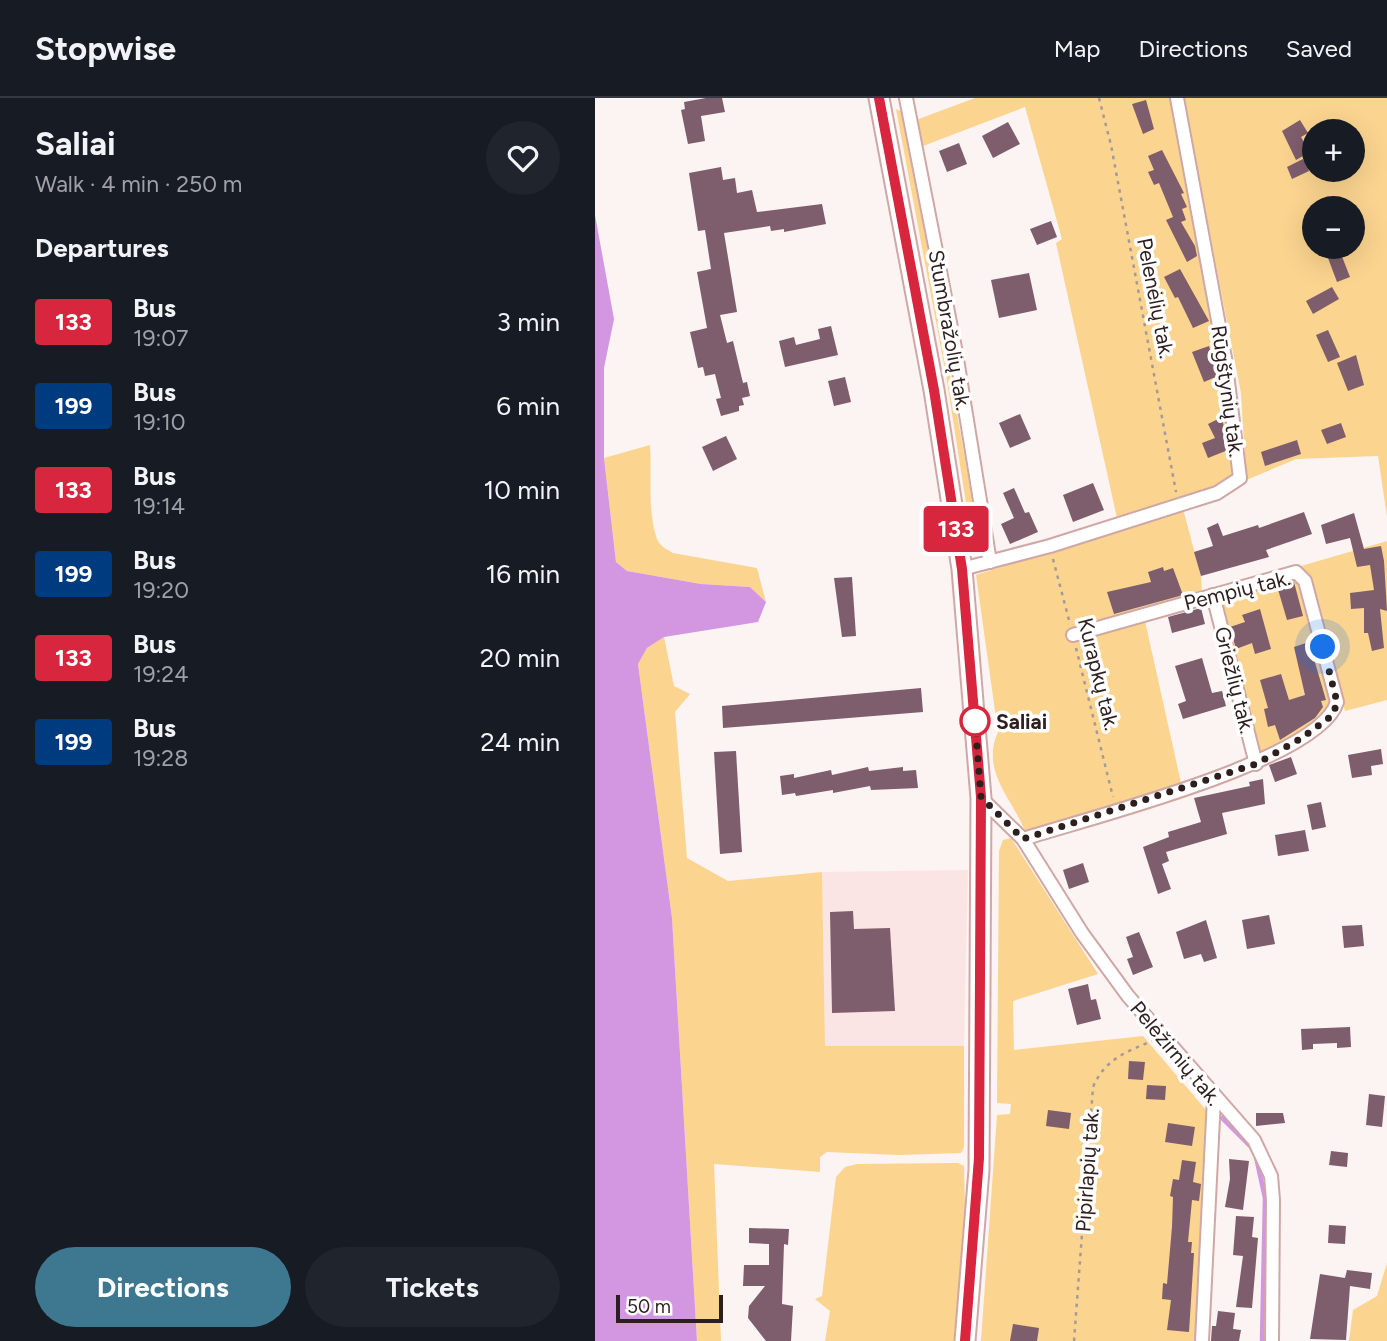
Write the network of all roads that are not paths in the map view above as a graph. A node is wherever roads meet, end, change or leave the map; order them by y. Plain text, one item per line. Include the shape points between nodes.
1 (879, 98) edge
2 (906, 98) edge
3 (1177, 98) edge
4 (990, 562) junction
5 (962, 569) junction
6 (1213, 595) junction
7 (1073, 635) road end
8 (1256, 764) junction
9 (981, 797) junction
10 (1023, 839) junction
11 (1214, 1098) junction
12 (965, 1341) edge
13 (1202, 1341) edge
14 (1272, 1341) edge

1 - 5 main road
2 - 4 street, Stumbražolių tak. via 956,353
3 - 4 street, Rūgštynių tak. via 1225,358 1240,478 1217,493
4 - 5 street, Rūgštynių tak.
5 - 9 main road
6 - 7 street, Pempių tak.
6 - 8 street, Griežlių tak.
6 - 8 street, Pempių tak. via 1296,572 1305,581 1337,702 1333,715
8 - 10 street, Pempių tak.
9 - 10 street, Pelėžirnių tak.
9 - 12 main road via 979,1158
10 - 11 street, Pelėžirnių tak. via 1090,944
11 - 13 street
11 - 14 street, Pelėžirnių tak. via 1254,1140 1271,1176

